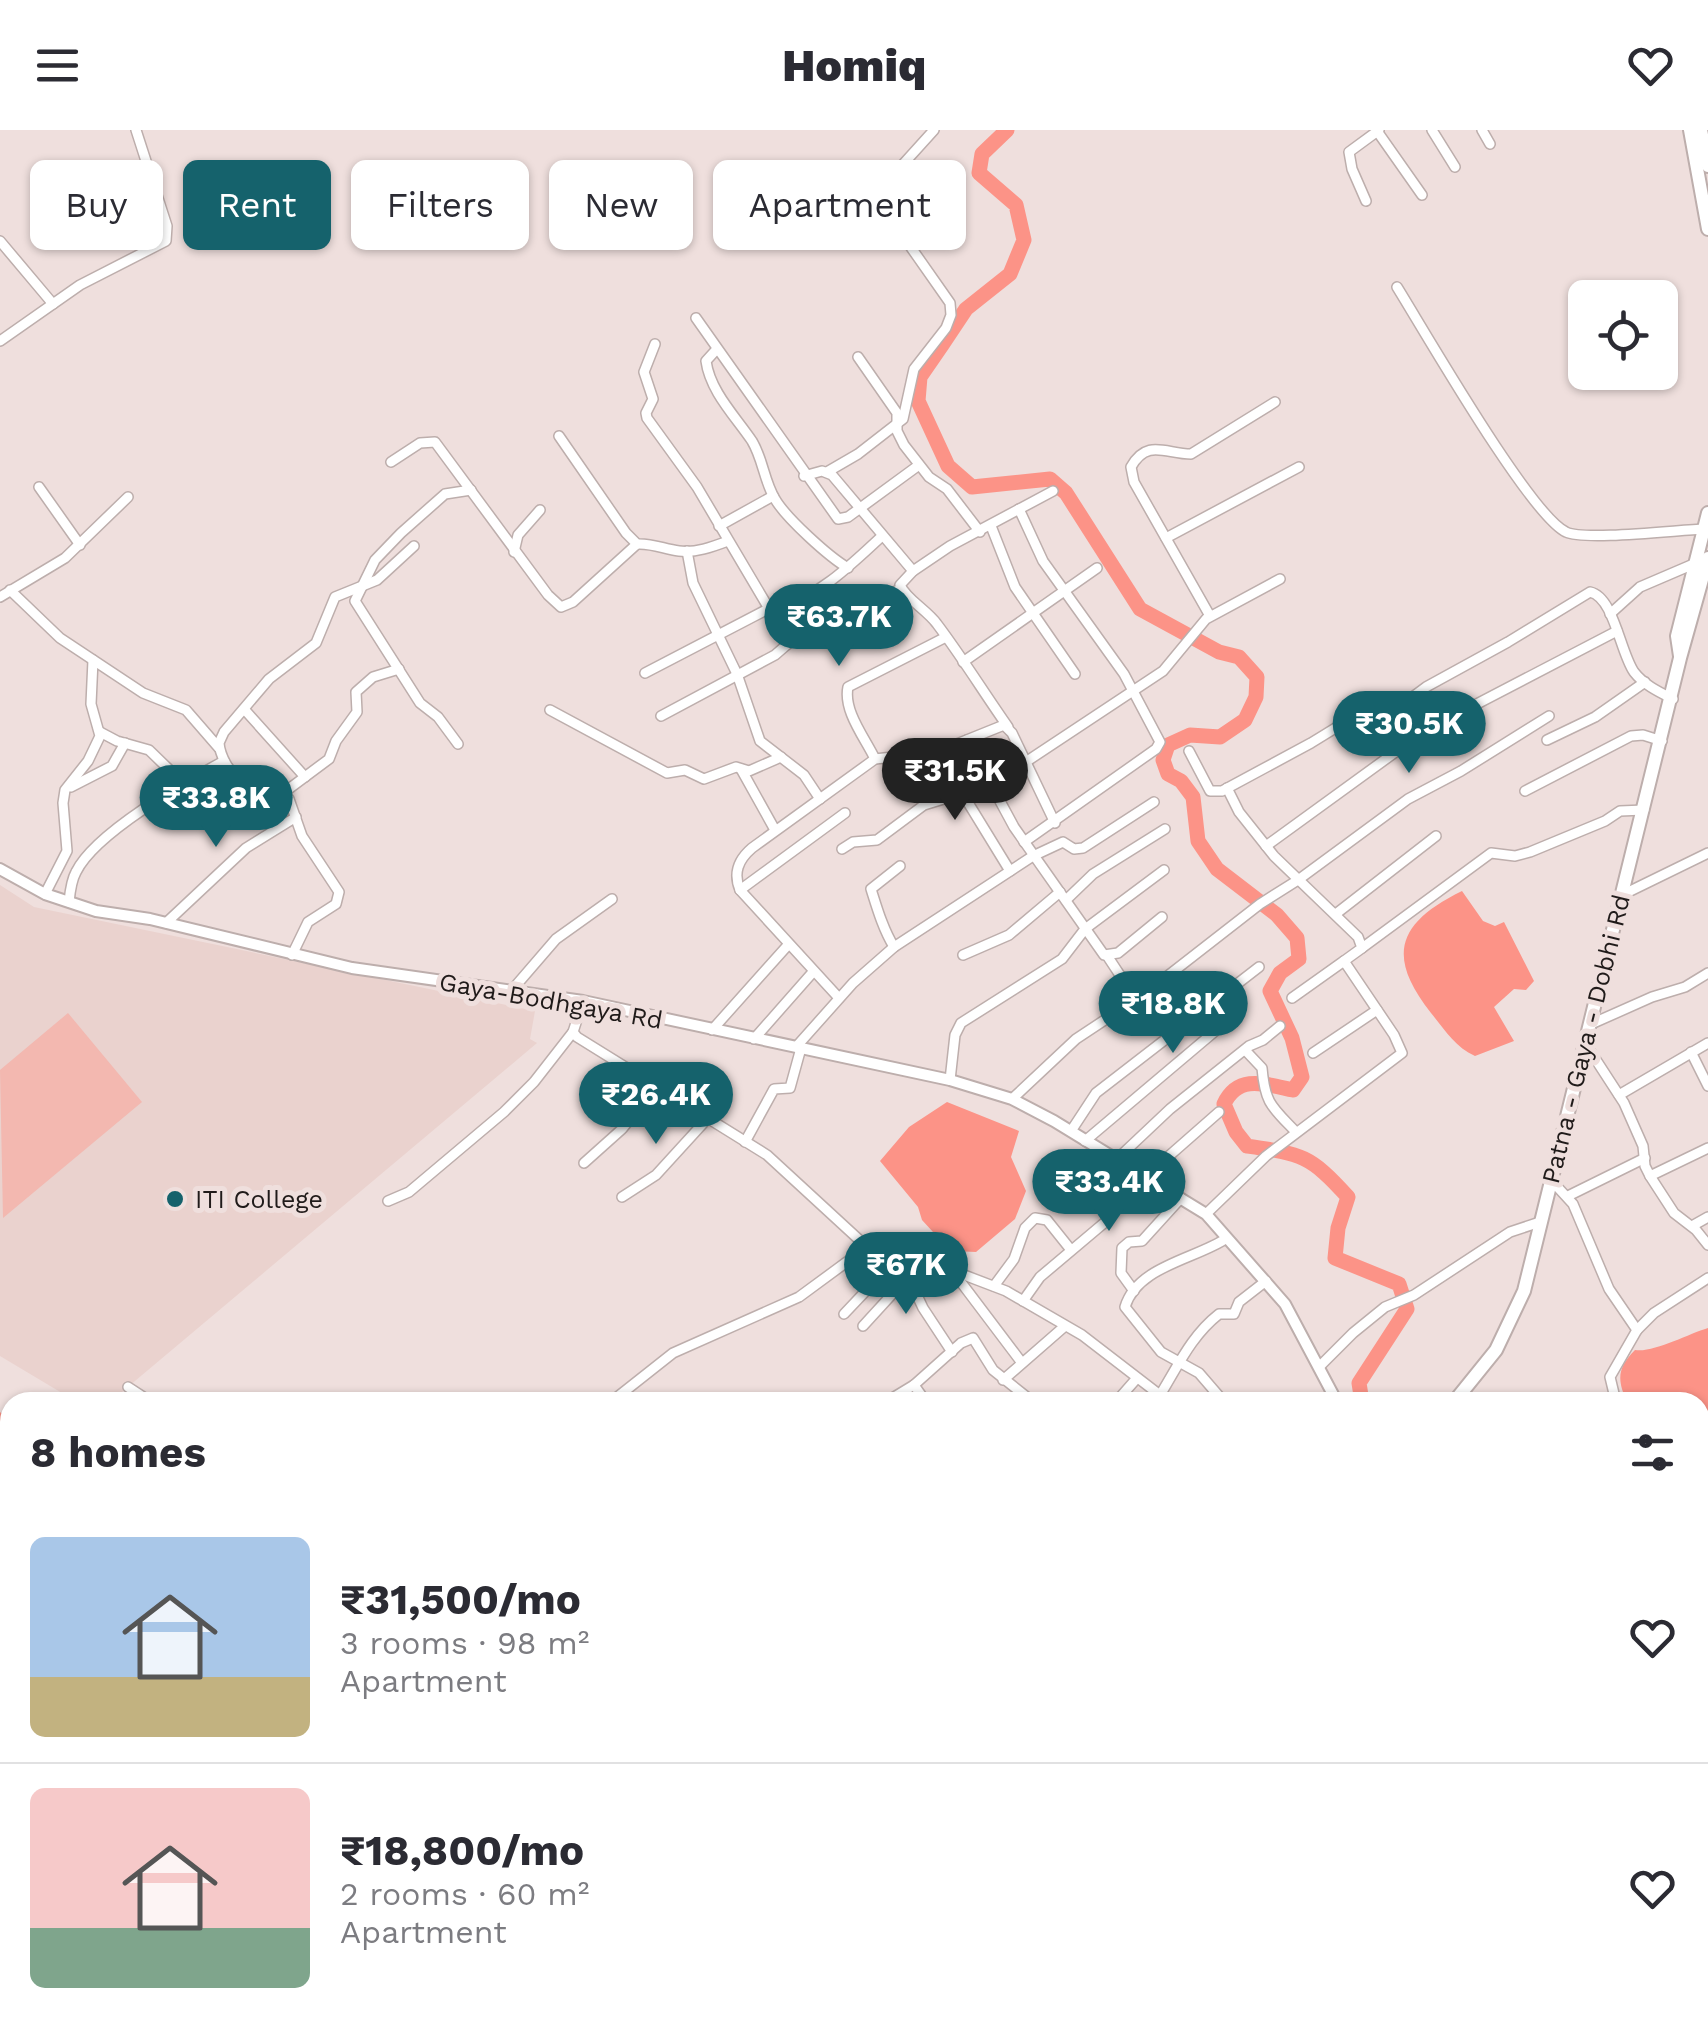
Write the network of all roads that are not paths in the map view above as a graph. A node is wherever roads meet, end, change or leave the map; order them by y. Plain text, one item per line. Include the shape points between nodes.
1 (136, 130) edge
2 (934, 130) edge
3 (1432, 130) edge
4 (1482, 130) edge
5 (1378, 131) edge
6 (1700, 133) edge
7 (1490, 144) dead end
8 (1708, 166) edge
9 (1454, 167) dead end
10 (1422, 195) dead end
11 (1366, 201) dead end
12 (1708, 229) edge
13 (0, 241) edge
14 (1397, 288) dead end
15 (52, 304) junction
16 (696, 318) dead end
17 (0, 341) edge
18 (654, 344) dead end
19 (716, 350) junction
20 (858, 357) dead end
21 (1276, 402) dead end
22 (898, 422) junction
23 (559, 436) dead end
24 (391, 462) dead end
25 (919, 466) junction
26 (1299, 467) dead end
27 (827, 472) junction
28 (804, 476) junction
29 (39, 487) dead end
30 (470, 490) junction
31 (1053, 491) dead end
32 (128, 496) dead end
33 (773, 496) junction
34 (858, 509) junction
35 (540, 510) dead end
36 (1019, 510) junction
37 (1708, 512) edge
38 (719, 526) junction
39 (991, 526) junction
40 (1704, 530) junction
41 (980, 532) junction
42 (882, 536) junction
43 (1166, 538) junction
44 (728, 540) junction
45 (637, 544) junction
46 (80, 545) junction
47 (414, 546) dead end
48 (687, 551) junction
49 (514, 552) junction
50 (1702, 561) edge
51 (848, 568) junction
52 (1097, 568) dead end
53 (913, 571) junction
54 (1280, 579) dead end
55 (363, 586) junction
56 (900, 588) junction
57 (4, 592) edge
58 (1064, 592) junction
59 (770, 611) junction
60 (1032, 612) junction
61 (1610, 614) junction
62 (1210, 616) junction
63 (1616, 630) junction
64 (719, 634) junction
65 (946, 637) junction
66 (790, 642) junction
67 (94, 660) junction
68 (962, 662) junction
69 (399, 669) junction
70 (645, 673) dead end
71 (738, 674) junction
72 (1075, 674) dead end
73 (1645, 682) junction
74 (1133, 690) junction
75 (1672, 700) junction
76 (244, 709) junction
77 (550, 710) dead end
78 (661, 716) dead end
79 (1548, 716) dead end
80 (1008, 728) junction
81 (100, 732) junction
82 (967, 740) junction
83 (1547, 740) dead end
84 (1662, 741) junction
85 (125, 744) junction
86 (458, 744) dead end
87 (218, 748) junction
88 (1189, 751) dead end
89 (937, 752) junction
90 (781, 757) junction
91 (876, 759) junction
92 (224, 762) junction
93 (1025, 764) junction
94 (741, 769) junction
95 (305, 777) junction
96 (183, 783) junction
97 (991, 786) junction
98 (1226, 788) junction
99 (65, 790) junction
100 (1525, 791) dead end
101 (282, 794) junction
102 (960, 794) junction
103 (820, 799) junction
104 (1154, 802) dead end
105 (1644, 810) junction
106 (845, 813) dead end
107 (296, 818) junction
108 (1055, 823) junction
109 (1165, 829) dead end
110 (775, 830) junction
111 (1436, 836) dead end
112 (1024, 842) junction
113 (1266, 846) junction
114 (842, 849) dead end
115 (1708, 853) edge
116 (1033, 856) junction
117 (900, 866) dead end
118 (0, 870) edge
119 (1164, 870) dead end
120 (1010, 872) junction
121 (1298, 880) junction
122 (740, 890) junction
123 (46, 894) junction
124 (1622, 895) junction
125 (1063, 896) junction
126 (612, 898) dead end
127 (69, 902) junction
128 (1337, 914) junction
129 (1162, 916) dead end
130 (166, 923) junction
131 (1085, 929) junction
132 (788, 945) junction
133 (894, 947) junction
134 (1362, 948) junction
135 (292, 955) junction
136 (963, 955) dead end
137 (1108, 957) junction
138 (1344, 961) junction
139 (1258, 967) dead end
140 (814, 972) junction
141 (1708, 973) edge
142 (512, 990) junction
143 (1139, 997) junction
144 (839, 998) junction
145 (1292, 998) dead end
146 (582, 1001) junction
147 (1377, 1010) junction
148 (1233, 1016) dead end
149 (1280, 1026) dead end
150 (1589, 1026) junction
151 (712, 1030) junction
152 (573, 1032) junction
153 (1173, 1032) junction
154 (754, 1039) junction
155 (1585, 1042) junction
156 (1708, 1043) edge
157 (798, 1048) junction
158 (1245, 1050) junction
159 (1313, 1052) dead end
160 (1692, 1052) junction
161 (950, 1080) junction
162 (1708, 1086) edge
163 (656, 1087) junction
164 (1620, 1095) junction
165 (1012, 1099) junction
166 (1220, 1112) dead end
167 (708, 1118) junction
168 (1071, 1131) junction
169 (1296, 1132) junction
170 (1085, 1140) junction
171 (745, 1142) junction
172 (1708, 1148) edge
173 (1645, 1158) junction
174 (1116, 1160) junction
175 (584, 1163) dead end
176 (1650, 1176) junction
177 (1146, 1177) junction
178 (1551, 1180) junction
179 (1568, 1196) junction
180 (622, 1197) dead end
181 (1181, 1198) junction
182 (388, 1202) dead end
183 (1206, 1214) junction
184 (1708, 1217) edge
185 (1110, 1218) dead end
186 (1540, 1222) junction
187 (1692, 1226) junction
188 (1227, 1238) junction
189 (1708, 1245) edge
190 (867, 1247) junction
191 (1071, 1250) junction
192 (899, 1259) junction
193 (951, 1270) junction
194 (1708, 1278) edge
195 (1266, 1281) junction
196 (994, 1286) junction
197 (914, 1290) junction
198 (1134, 1290) junction
199 (1023, 1301) junction
200 (844, 1314) dead end
201 (862, 1326) dead end
202 (1065, 1326) junction
203 (1637, 1330) junction
204 (952, 1352) junction
205 (1022, 1362) junction
206 (1177, 1362) junction
207 (1318, 1367) junction
208 (1138, 1378) junction
209 (1004, 1380) junction
210 (914, 1385) junction
211 (128, 1387) dead end
212 (136, 1392) edge
213 (624, 1392) edge
214 (906, 1392) edge
215 (919, 1392) edge
216 (1020, 1392) edge
217 (1125, 1392) edge
218 (1155, 1392) edge
219 (1166, 1392) edge
220 (1215, 1392) edge
221 (1332, 1392) edge
222 (1462, 1392) edge
223 (1614, 1392) edge

1 - 15 street via 166,241
2 - 22 street via 896,172 858,197 870,214 904,236 951,309 946,328 914,369
3 - 9 street
4 - 7 street
5 - 10 street
5 - 11 street via 1348,152
6 - 8 main road
6 - 12 main road
13 - 15 street
14 - 40 street via 1490,436 1558,526 1588,536
15 - 17 street
16 - 19 street
18 - 38 street via 644,372 653,398 647,418
19 - 28 street
19 - 33 street via 706,361 708,371 756,449
20 - 22 street
21 - 43 street via 1191,454 1158,448 1137,457 1134,482
22 - 25 street via 899,437
22 - 27 street
23 - 45 street
24 - 30 street via 431,440
25 - 34 street
25 - 41 street
26 - 43 street
27 - 28 street
27 - 34 street
28 - 34 street via 838,520
29 - 46 street
30 - 49 street
30 - 55 street via 449,492 433,503 382,550
31 - 36 street
32 - 46 street
33 - 38 street
33 - 51 street
34 - 42 street
35 - 49 street via 518,536
36 - 39 street
36 - 58 street
37 - 40 main road, Patna - Gaya - Dobhi Rd
38 - 44 street
39 - 41 street
39 - 60 street
40 - 50 main road, Patna - Gaya - Dobhi Rd
41 - 53 street
42 - 51 street
42 - 53 street
43 - 62 street
44 - 48 street
44 - 59 street
45 - 48 street
45 - 49 street via 561,607
46 - 57 street
47 - 55 street
48 - 64 street via 692,583
50 - 61 street via 1640,587
50 - 75 main road, Patna - Gaya - Dobhi Rd
51 - 59 street via 814,594
52 - 58 street
53 - 56 street
54 - 62 street
55 - 69 street via 355,606
55 - 76 street via 335,597 316,643 268,679
56 - 65 street
56 - 66 street
57 - 67 street
58 - 60 street
58 - 74 street
59 - 64 street
59 - 66 street
60 - 68 street
60 - 72 street
61 - 63 street
61 - 98 street via 1590,592 1399,707 1368,708
62 - 74 street via 1164,671
63 - 73 street
63 - 113 street via 1422,732
64 - 70 street
64 - 71 street
65 - 68 street
65 - 91 street via 848,688 850,710
66 - 71 street
67 - 81 street via 91,704
67 - 87 street via 143,693 186,710
68 - 80 street
69 - 86 street
69 - 95 street via 373,677 356,692 354,718 329,758
71 - 78 street
71 - 90 street via 760,741
73 - 75 street
73 - 83 street
74 - 93 street
74 - 108 street via 1159,746
75 - 84 main road, Patna - Gaya - Dobhi Rd
76 - 87 street
76 - 95 street
77 - 94 street via 662,772 685,770 704,778
79 - 121 street via 1408,799
80 - 82 street via 999,725
80 - 93 street
81 - 85 street
81 - 99 street
82 - 89 street
82 - 97 street
84 - 100 street via 1623,739
84 - 105 main road, Patna - Gaya - Dobhi Rd
85 - 96 street via 149,750
85 - 99 street via 112,766
87 - 92 street
88 - 98 street via 1210,791
89 - 91 street
89 - 102 street
90 - 94 street
90 - 103 street
91 - 103 street
92 - 96 street
92 - 101 street via 256,795
93 - 97 street
93 - 108 street
94 - 110 street
95 - 101 street
96 - 127 street via 86,856
97 - 112 street
98 - 113 street
99 - 123 street via 67,852
101 - 107 street
102 - 114 street via 924,805 877,840
102 - 120 street
103 - 110 street
104 - 116 street via 1082,848 1063,842
105 - 124 main road, Patna - Gaya - Dobhi Rd
105 - 134 street via 1620,812 1530,852 1491,852
106 - 122 street
107 - 130 street via 246,848
107 - 135 street via 339,892 332,908 304,928
108 - 112 street
109 - 125 street
110 - 122 street via 741,858
111 - 128 street
112 - 116 street
113 - 121 street
115 - 124 street
116 - 120 street
116 - 125 street
117 - 133 street via 872,888
118 - 123 street, Gaya-Bodhgaya Rd
119 - 131 street
120 - 133 street
121 - 128 street
121 - 143 street
122 - 132 street
123 - 127 street, Gaya-Bodhgaya Rd
124 - 150 main road, Patna - Gaya - Dobhi Rd
125 - 131 street
125 - 136 street via 1009,935
126 - 142 street via 556,939
127 - 130 street, Gaya-Bodhgaya Rd
128 - 134 street
129 - 137 street
130 - 135 street, Gaya-Bodhgaya Rd
131 - 137 street
131 - 161 street via 1062,958 961,1023
132 - 140 street
132 - 151 street
133 - 144 street
134 - 138 street
135 - 142 street, Gaya-Bodhgaya Rd
137 - 143 street
138 - 145 street
138 - 147 street
139 - 153 street
140 - 144 street
140 - 154 street
141 - 150 street
142 - 146 street, Gaya-Bodhgaya Rd
143 - 153 street
143 - 165 street via 1067,1047
144 - 157 street
146 - 151 street, Gaya-Bodhgaya Rd
146 - 152 street
147 - 159 street
147 - 169 street via 1400,1057
148 - 170 street
149 - 158 street
150 - 155 main road, Patna - Gaya - Dobhi Rd
151 - 154 street, Gaya-Bodhgaya Rd
152 - 163 street
152 - 182 street via 504,1112
153 - 168 street via 1096,1093
154 - 157 street, Gaya-Bodhgaya Rd
155 - 164 street
155 - 178 main road, Patna - Gaya - Dobhi Rd
156 - 160 street
157 - 161 street, Gaya-Bodhgaya Rd
157 - 171 street via 790,1088 774,1089
158 - 169 street via 1262,1068 1274,1109
158 - 174 street
160 - 162 street
160 - 164 street
161 - 165 street, Gaya-Bodhgaya Rd
163 - 167 street
163 - 175 street
164 - 173 street
165 - 168 street, Gaya-Bodhgaya Rd
166 - 177 street
167 - 171 street
167 - 180 street via 656,1175
168 - 170 street, Gaya-Bodhgaya Rd
169 - 183 street
170 - 174 street, Gaya-Bodhgaya Rd
171 - 190 street via 780,1164
172 - 176 street
173 - 176 street
173 - 179 street
174 - 177 street, Gaya-Bodhgaya Rd
176 - 187 street via 1674,1213
177 - 181 street, Gaya-Bodhgaya Rd
178 - 179 street
178 - 186 main road, Patna - Gaya - Dobhi Rd
179 - 203 street via 1609,1290
181 - 183 street, Gaya-Bodhgaya Rd
181 - 198 street via 1142,1241 1122,1248 1121,1273
183 - 188 street, Gaya-Bodhgaya Rd
184 - 187 street
185 - 191 street
186 - 207 street via 1510,1232 1361,1326
186 - 222 main road, Patna - Gaya - Dobhi Rd via 1517,1312
187 - 189 street
188 - 195 street, Gaya-Bodhgaya Rd
188 - 198 street
190 - 192 street
190 - 213 street via 799,1297 674,1354
191 - 196 street via 1046,1220 1035,1218
191 - 199 street
192 - 193 street
192 - 197 street
192 - 200 street
193 - 196 street
193 - 205 street
194 - 203 street
195 - 206 street via 1234,1314 1215,1317
195 - 207 street, Gaya-Bodhgaya Rd
196 - 199 street
197 - 201 street via 896,1291
197 - 204 street
198 - 206 street via 1126,1307 1157,1348
199 - 202 street
202 - 205 street
202 - 208 street
203 - 223 street via 1610,1377
204 - 209 street via 973,1338
204 - 210 street
205 - 209 street
206 - 219 street
206 - 220 street
207 - 221 street, Gaya-Bodhgaya Rd
208 - 217 street
208 - 218 street
209 - 216 street
210 - 214 street
210 - 215 street
211 - 212 street

